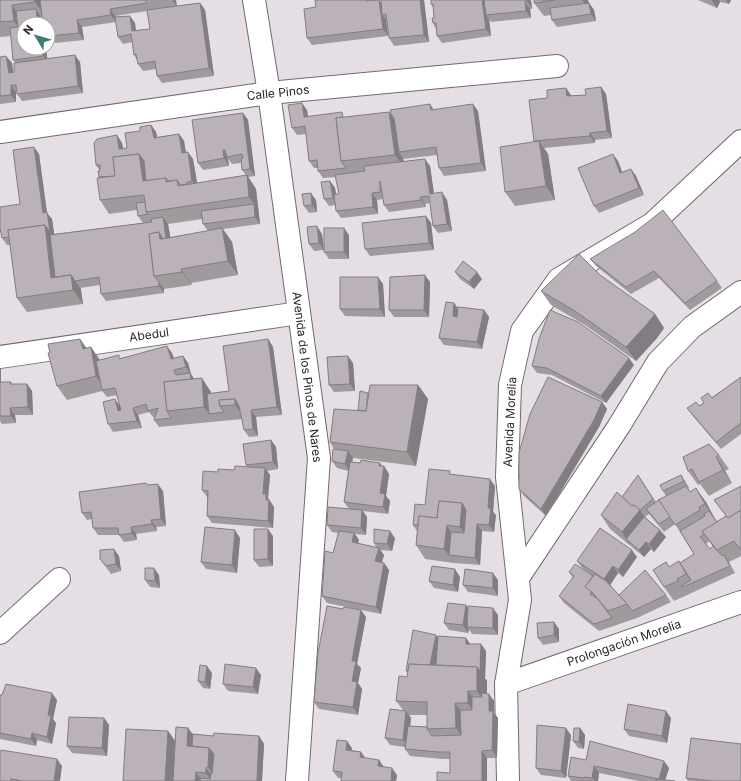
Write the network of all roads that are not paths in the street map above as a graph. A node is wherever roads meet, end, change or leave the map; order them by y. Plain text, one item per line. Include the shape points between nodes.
1 (254, 0) edge
2 (557, 66) dead end
3 (269, 93) junction
4 (0, 132) edge
5 (741, 141) edge
6 (741, 292) edge
7 (299, 313) junction
8 (0, 356) edge
9 (518, 578) junction
10 (59, 579) dead end
11 (741, 602) edge
12 (0, 633) edge
13 (506, 684) junction
14 (297, 781) edge
15 (508, 781) edge

1 - 3 street, Avenida de los Pinos de Nares
2 - 3 street, Calle Pinos
3 - 4 street, Calle Pinos
3 - 7 street, Avenida de los Pinos de Nares
5 - 9 street, Avenida Morelia via 652,224 559,279 522,331 510,384 507,477
6 - 9 street via 692,328 658,362 619,426
7 - 8 street, Abedul
7 - 14 street, Avenida de los Pinos de Nares via 319,458
9 - 13 street, Avenida Morelia via 520,600
10 - 12 street
11 - 13 street, Prolongación Morelia
13 - 15 street, Avenida Morelia

